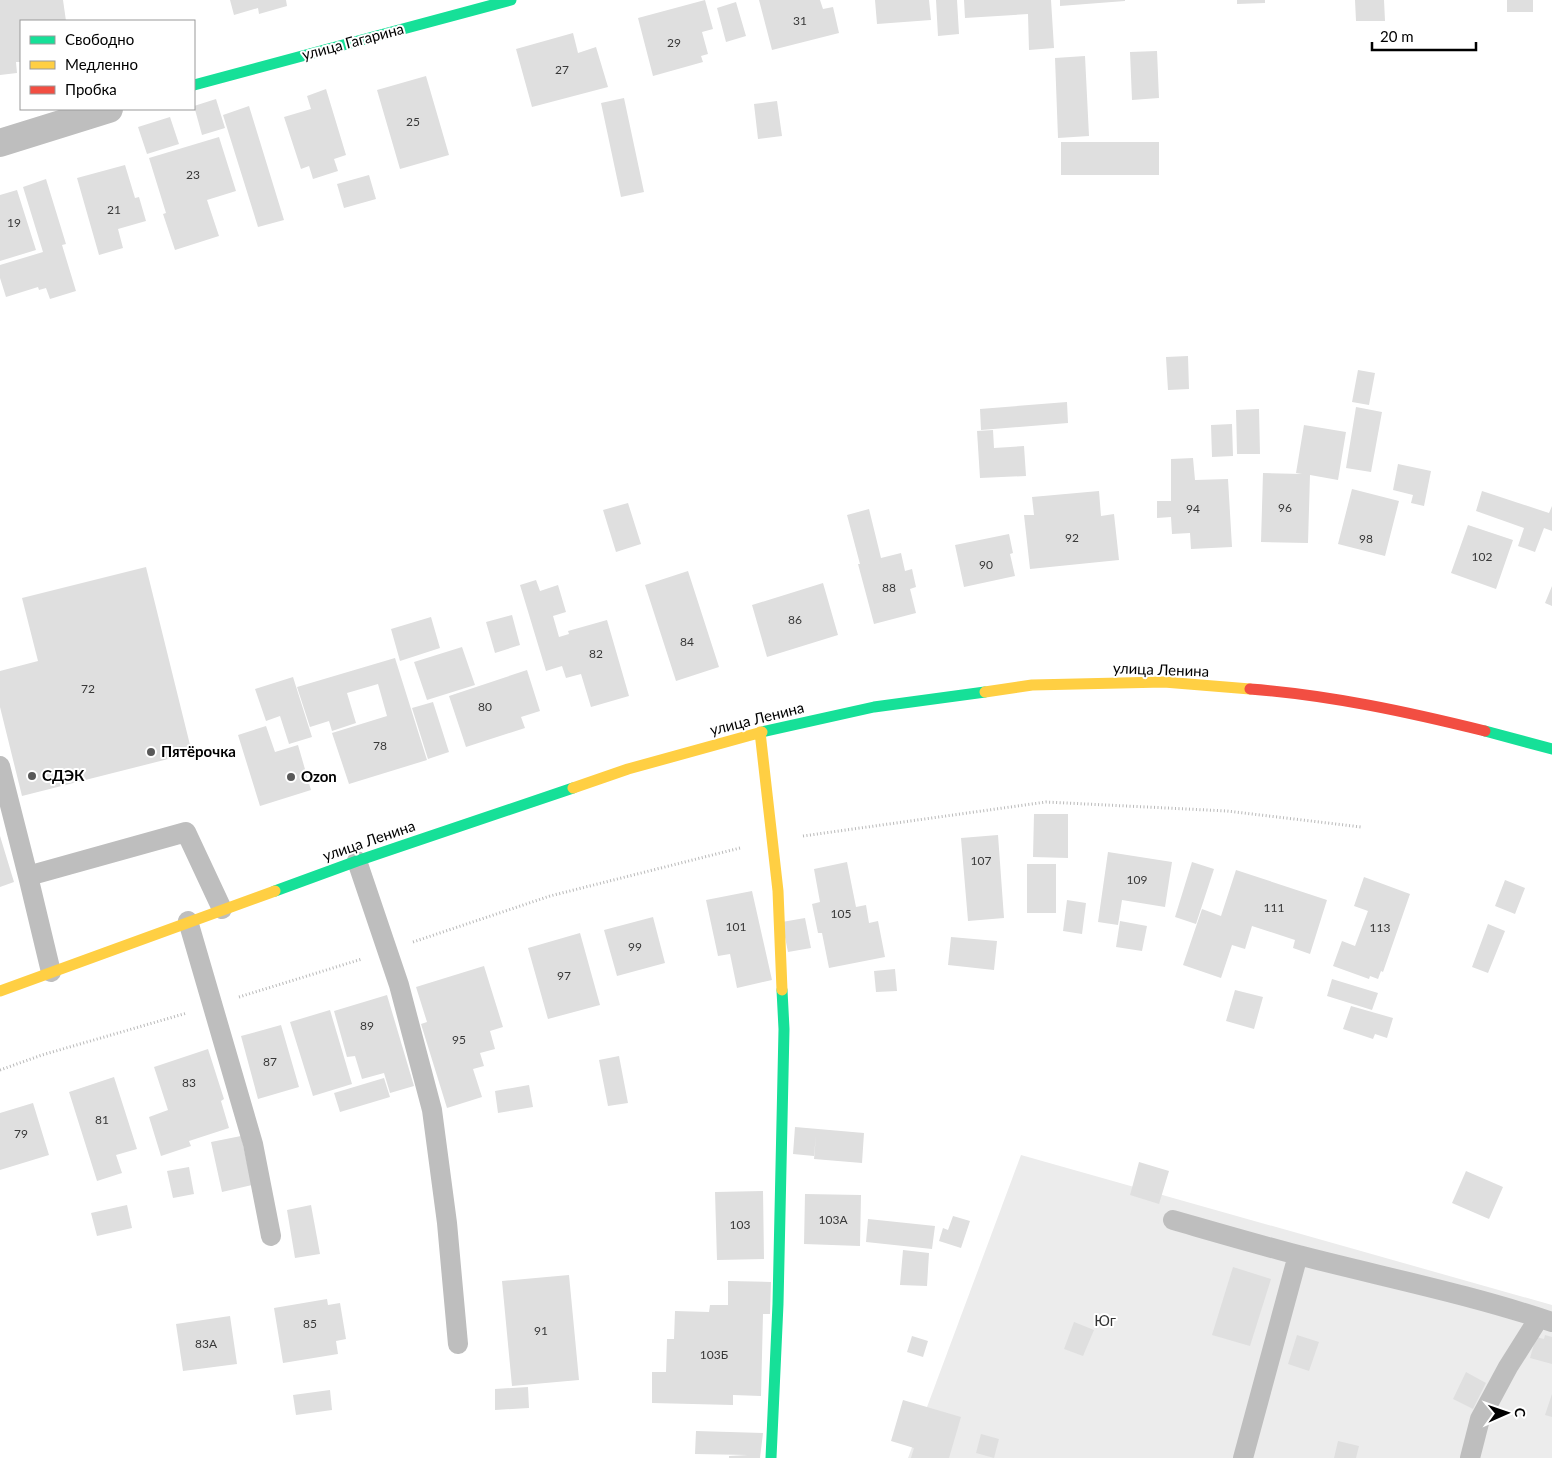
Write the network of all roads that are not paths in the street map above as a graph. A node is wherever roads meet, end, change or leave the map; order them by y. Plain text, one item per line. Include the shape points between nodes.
1 (511, 0) edge
2 (195, 85) edge
3 (106, 110) edge
4 (0, 143) edge
5 (760, 732) junction
6 (1552, 750) edge
7 (0, 766) edge
8 (356, 861) junction
9 (28, 876) junction
10 (222, 909) junction
11 (188, 922) junction
12 (51, 972) junction
13 (0, 991) edge
14 (1173, 1220) dead end
15 (271, 1236) dead end
16 (1298, 1255) junction
17 (1545, 1320) edge
18 (458, 1344) dead end
19 (771, 1458) edge
20 (1243, 1458) edge
21 (1470, 1458) edge

1 - 2 main road, улица Гагарина
3 - 4 street
5 - 6 main road, улица Ленина via 874,707 1032,685 1164,682 1289,692 1399,711
5 - 8 main road, улица Ленина via 628,768
5 - 19 main road via 778,891 784,1029
7 - 9 lane
8 - 10 main road, улица Ленина
8 - 18 lane via 399,985 432,1110
9 - 10 lane via 186,832
9 - 12 lane
10 - 11 main road, улица Ленина
11 - 12 main road, улица Ленина
11 - 15 lane via 253,1144
12 - 13 main road, улица Ленина
14 - 16 lane
16 - 17 lane via 1392,1277
16 - 20 lane
17 - 21 lane via 1508,1367 1480,1419

